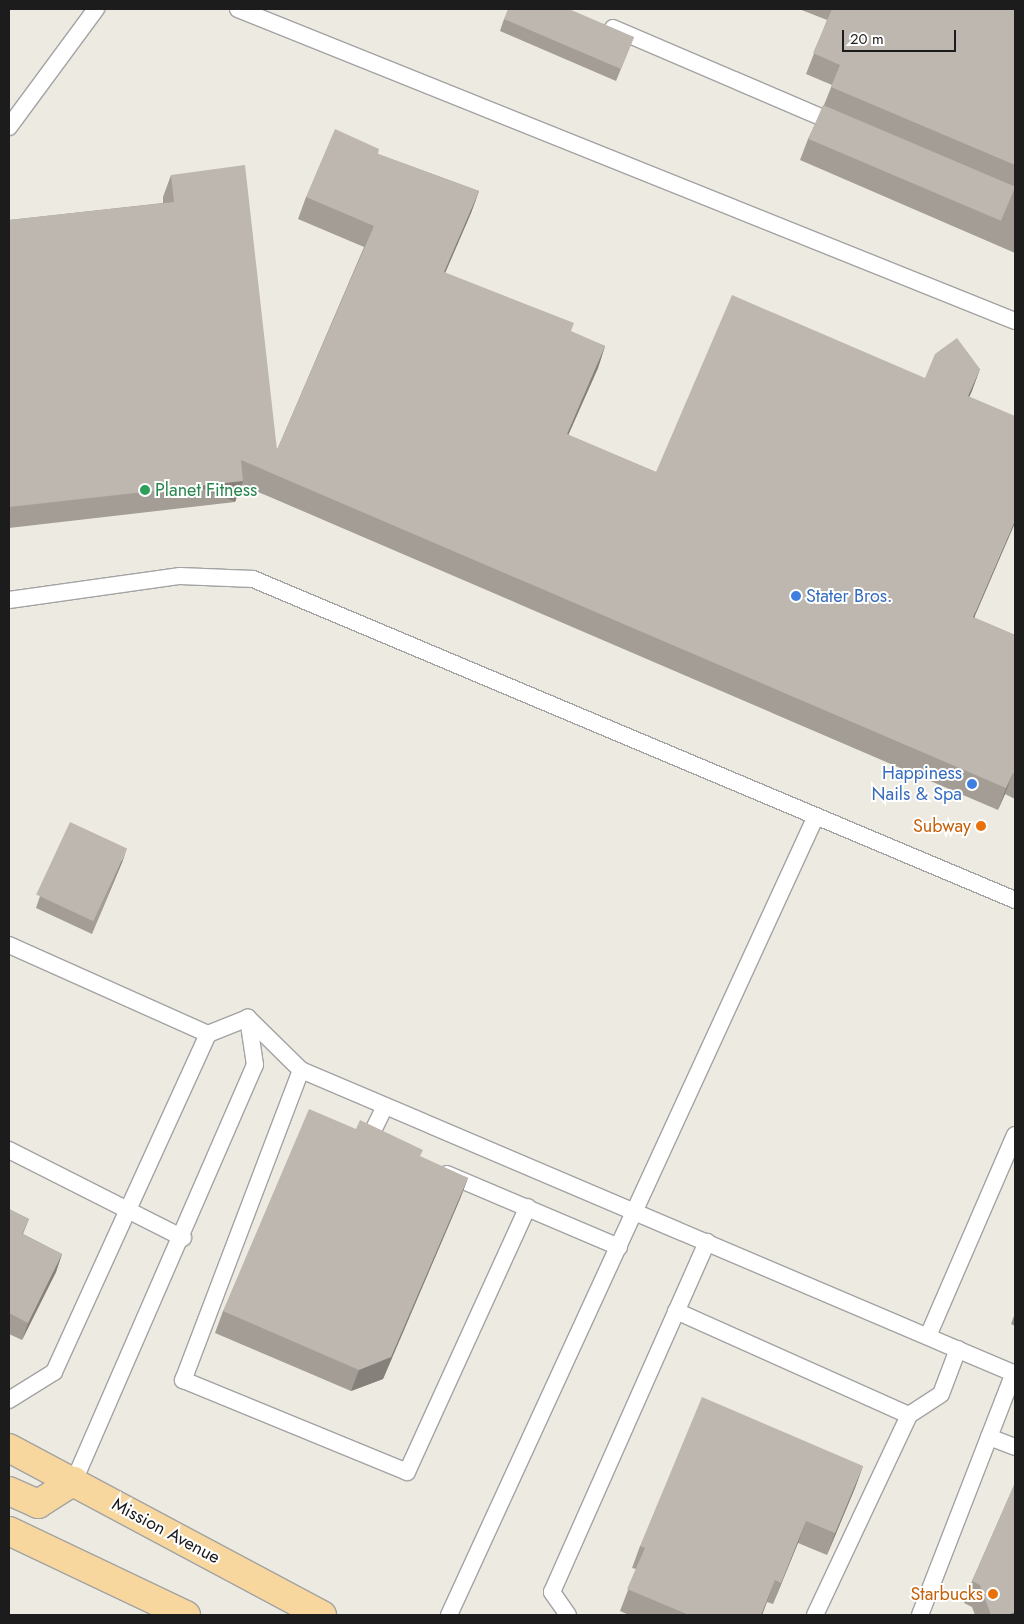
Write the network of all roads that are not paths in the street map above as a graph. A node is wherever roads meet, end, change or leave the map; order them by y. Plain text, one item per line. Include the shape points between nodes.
1 (96, 9) edge
2 (238, 9) edge
3 (595, 20) edge
4 (9, 127) edge
5 (851, 130) edge
6 (1015, 321) edge
7 (9, 600) edge
8 (816, 816) junction
9 (1015, 900) edge
10 (9, 945) edge
11 (248, 1018) junction
12 (208, 1034) junction
13 (300, 1070) junction
14 (384, 1106) junction
15 (1015, 1135) edge
16 (9, 1150) edge
17 (395, 1152) edge
18 (430, 1167) edge
19 (528, 1207) junction
20 (635, 1211) junction
21 (127, 1212) junction
22 (183, 1238) junction
23 (707, 1242) junction
24 (619, 1247) junction
25 (676, 1312) junction
26 (928, 1336) junction
27 (958, 1349) junction
28 (1015, 1373) edge
29 (9, 1400) edge
30 (909, 1415) junction
31 (989, 1437) junction
32 (1015, 1447) edge
33 (9, 1448) edge
34 (74, 1481) junction
35 (9, 1491) edge
36 (9, 1530) edge
37 (86, 1566) junction
38 (145, 1615) edge
39 (186, 1615) edge
40 (322, 1615) edge
41 (448, 1615) edge
42 (568, 1615) edge
43 (815, 1615) edge
44 (920, 1615) edge

1 - 4 lane
2 - 6 lane
3 - 5 lane
7 - 8 lane via 180,576 252,579
8 - 9 lane
8 - 20 lane
10 - 12 lane
11 - 12 lane
11 - 13 lane
11 - 22 lane via 255,1065
12 - 21 lane
13 - 14 lane
13 - 19 lane via 182,1380 407,1472
14 - 17 lane via 368,1141
14 - 20 lane
15 - 26 lane
16 - 21 lane
18 - 19 lane
19 - 24 lane
20 - 23 lane
20 - 24 lane
21 - 22 lane
21 - 29 lane via 54,1372
22 - 34 lane
23 - 25 lane
23 - 26 lane
24 - 41 lane
25 - 30 lane
25 - 42 lane via 552,1592
26 - 27 lane
27 - 28 lane
27 - 30 lane via 941,1394
28 - 31 lane
30 - 43 lane
31 - 32 lane
31 - 44 lane
33 - 34 main road, Mission Avenue
34 - 35 main road via 38,1504
34 - 40 main road, Mission Avenue
36 - 37 main road
37 - 38 main road
37 - 39 main road

